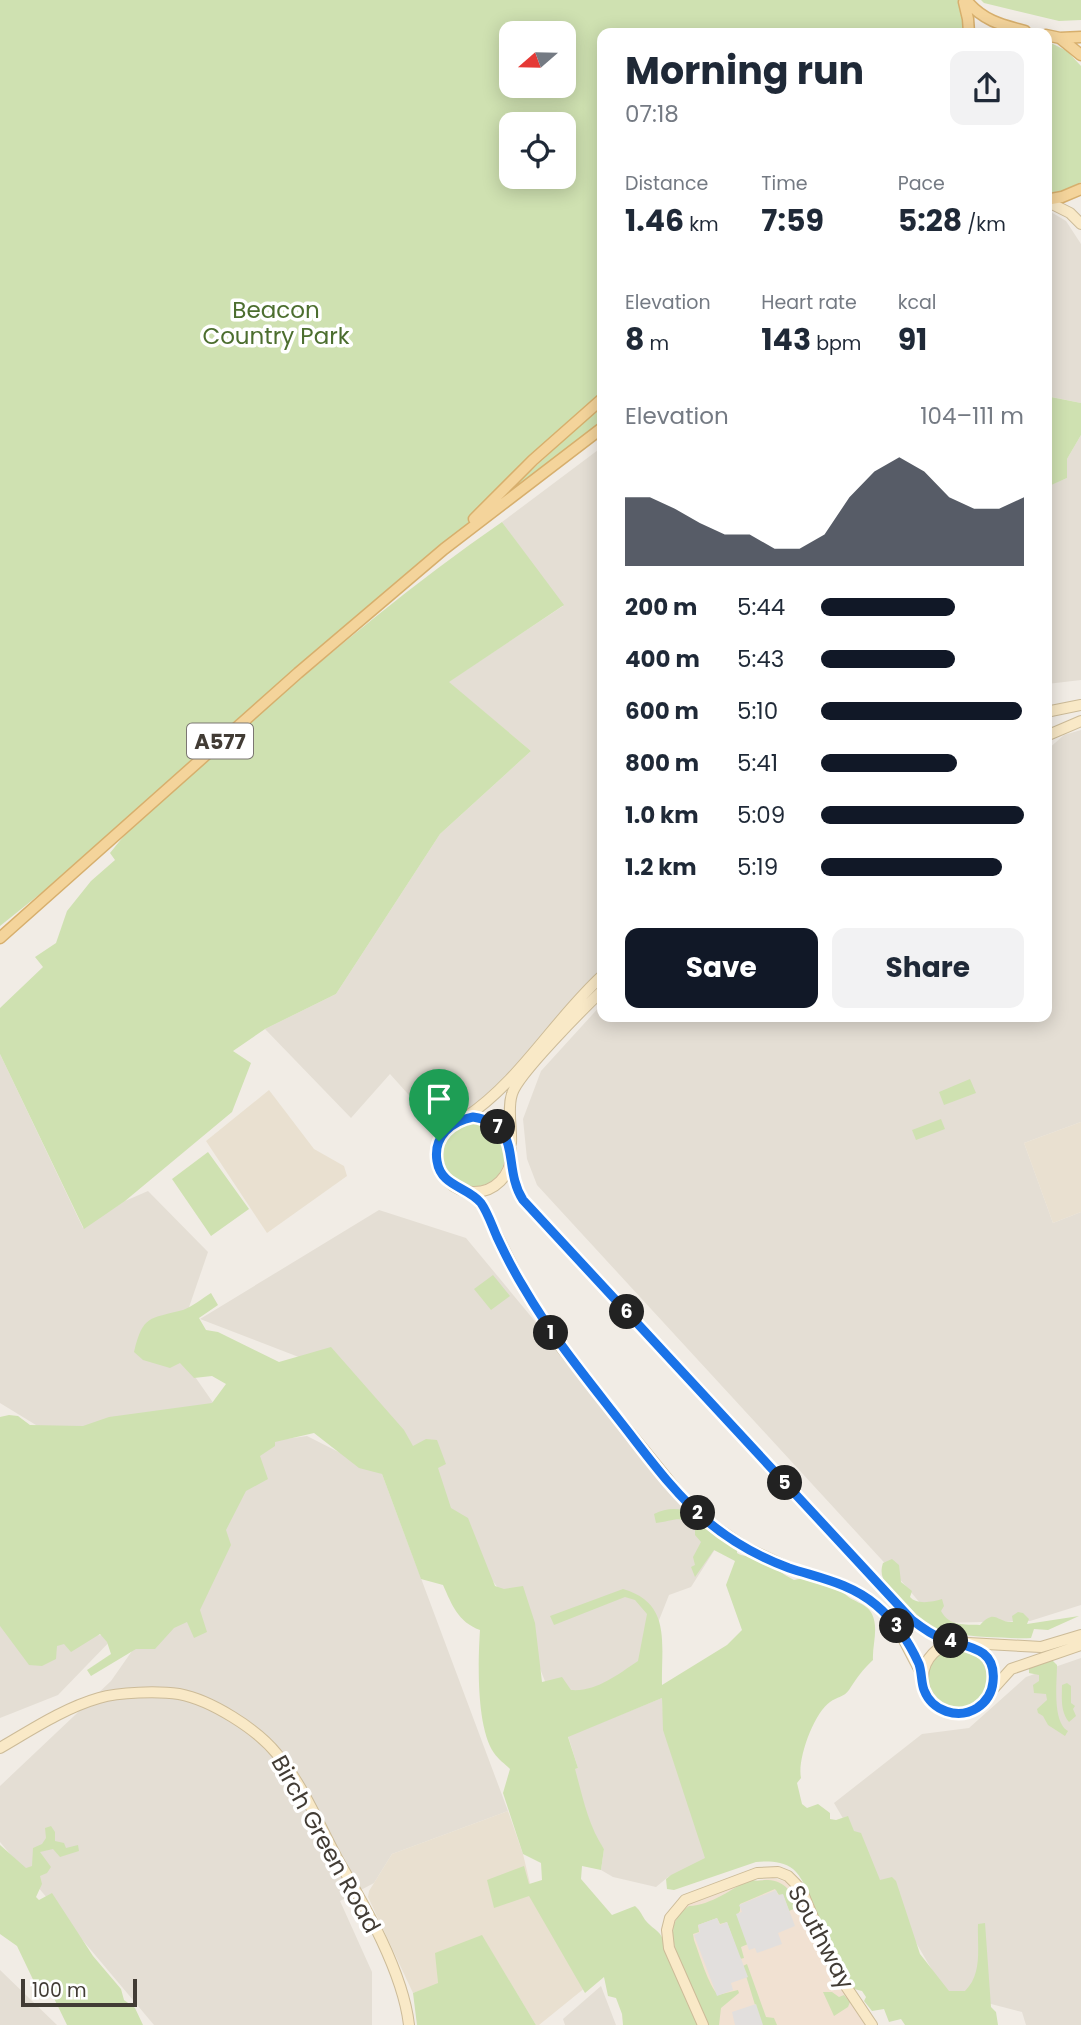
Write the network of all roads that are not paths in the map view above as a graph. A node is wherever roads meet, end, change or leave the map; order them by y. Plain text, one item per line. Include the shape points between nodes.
1 (964, 0) edge
2 (969, 28) edge
3 (1017, 28) edge
4 (1052, 36) edge
5 (1060, 37) junction
6 (1081, 37) edge
7 (1081, 55) edge
8 (1081, 189) edge
9 (1052, 200) edge
10 (1052, 204) edge
11 (1081, 224) edge
12 (597, 403) edge
13 (597, 432) edge
14 (443, 549) junction
15 (1081, 705) edge
16 (1052, 711) edge
17 (1081, 721) edge
18 (1052, 733) edge
19 (0, 938) edge
20 (597, 980) edge
21 (597, 996) edge
22 (462, 1119) junction
23 (511, 1151) junction
24 (462, 1190) junction
25 (1081, 1635) edge
26 (961, 1643) junction
27 (1081, 1645) edge
28 (922, 1675) junction
29 (990, 1692) junction
30 (0, 1748) edge
31 (409, 2025) edge
32 (703, 2025) edge
33 (872, 2025) edge

1 - 2 main road
1 - 3 main road via 987,19
4 - 5 main road
5 - 6 main road
5 - 7 main road
8 - 9 main road
10 - 11 street
12 - 14 main road, A577
13 - 14 main road, A577
14 - 19 main road, A577
15 - 16 street
17 - 18 street
20 - 22 street via 503,1086
21 - 23 street via 514,1088
22 - 23 street via 473,1117 494,1124 503,1131
22 - 24 street via 443,1133 437,1159 444,1178
23 - 24 street via 509,1166 496,1185 474,1192
23 - 26 street via 515,1184 532,1209 912,1620 941,1639
24 - 28 street via 483,1207 520,1282 562,1349 682,1498 745,1547 787,1567 846,1586 872,1601 896,1625
25 - 26 street via 1041,1647
26 - 28 street via 943,1646 931,1655
26 - 29 street via 986,1658 993,1674
27 - 29 street via 1011,1669
28 - 29 street via 928,1698 948,1712 973,1710
30 - 31 street, Birch Green Road via 100,1698 133,1694 179,1695 211,1706 251,1729 293,1777 351,1881 396,1977
32 - 33 street, Southway via 669,1948 670,1918 685,1900 757,1873 778,1872 802,1891 844,1986

